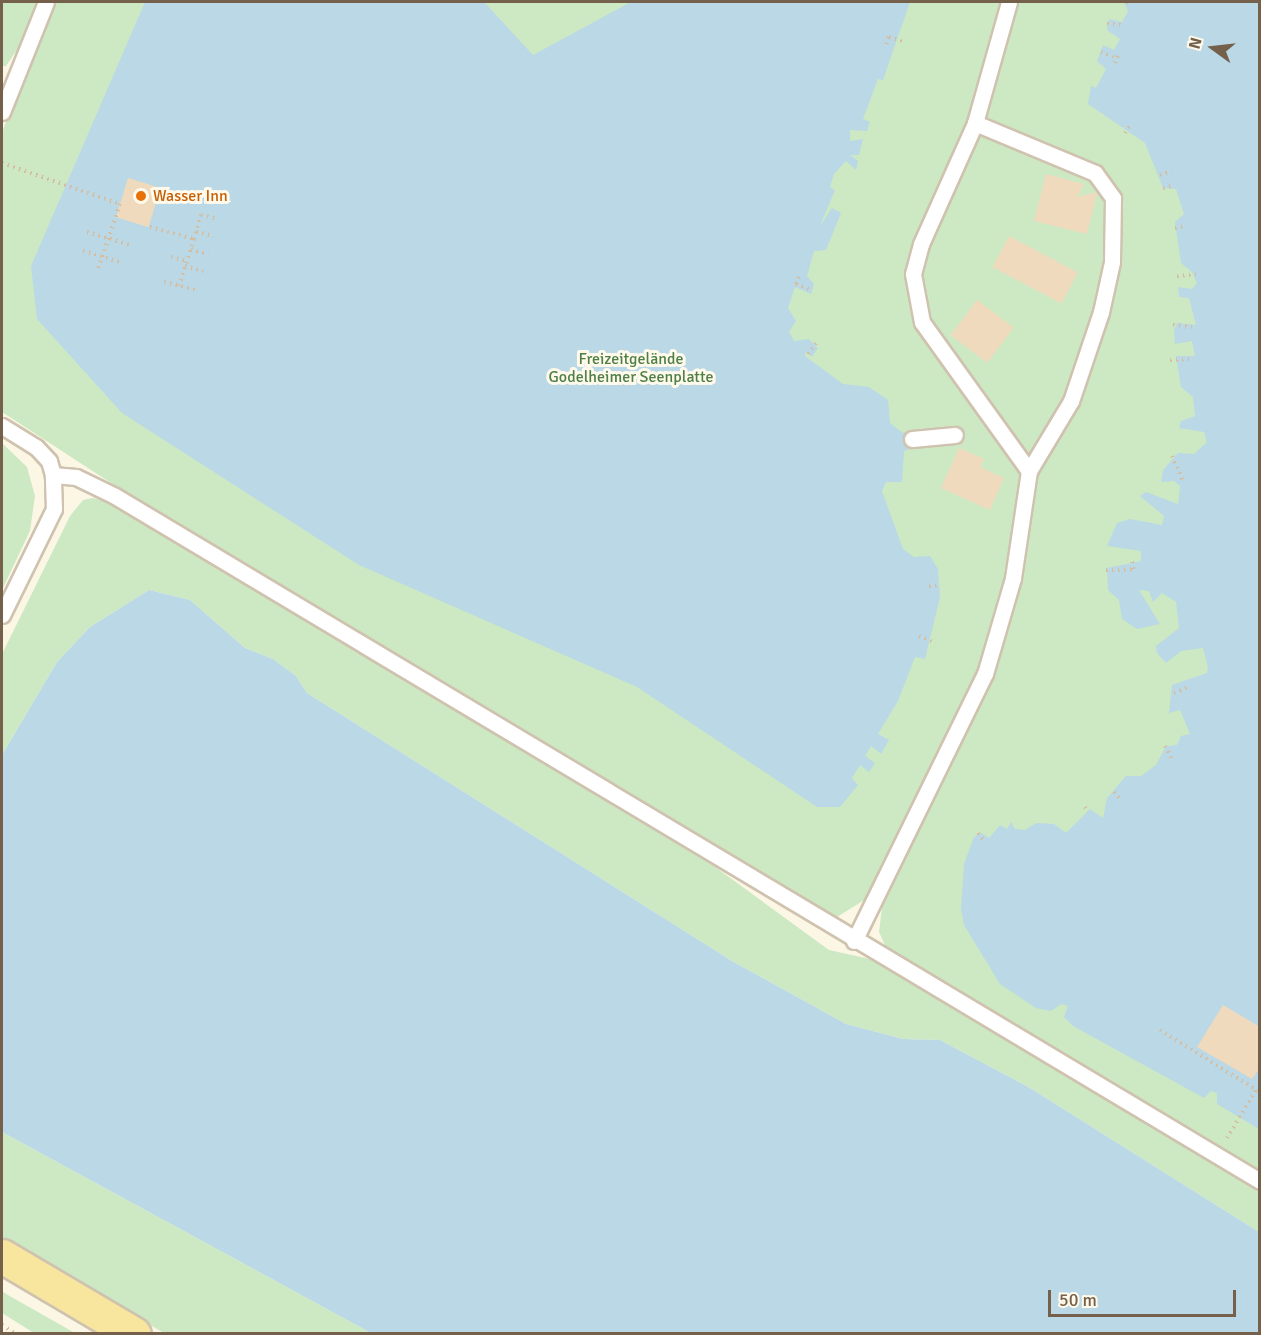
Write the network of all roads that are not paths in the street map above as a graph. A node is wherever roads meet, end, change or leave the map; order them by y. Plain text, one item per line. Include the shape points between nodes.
1 (46, 2) edge
2 (1009, 2) edge
3 (6, 89) edge
4 (2, 112) edge
5 (975, 123) junction
6 (2, 426) edge
7 (955, 435) dead end
8 (912, 439) dead end
9 (1029, 471) junction
10 (53, 475) junction
11 (2, 615) edge
12 (854, 941) junction
13 (1260, 1181) edge
14 (2, 1256) edge
15 (134, 1334) edge

1 - 3 lane
2 - 5 lane
3 - 4 lane
5 - 9 lane via 921,244 914,274 915,296 922,322
5 - 9 lane via 1095,173 1113,198 1112,262 1101,312 1071,401
6 - 10 lane via 36,447 48,460
7 - 8 lane
9 - 12 lane via 1013,578 985,674
10 - 11 lane via 54,509
10 - 12 lane via 76,477 115,496
12 - 13 lane
14 - 15 main road

